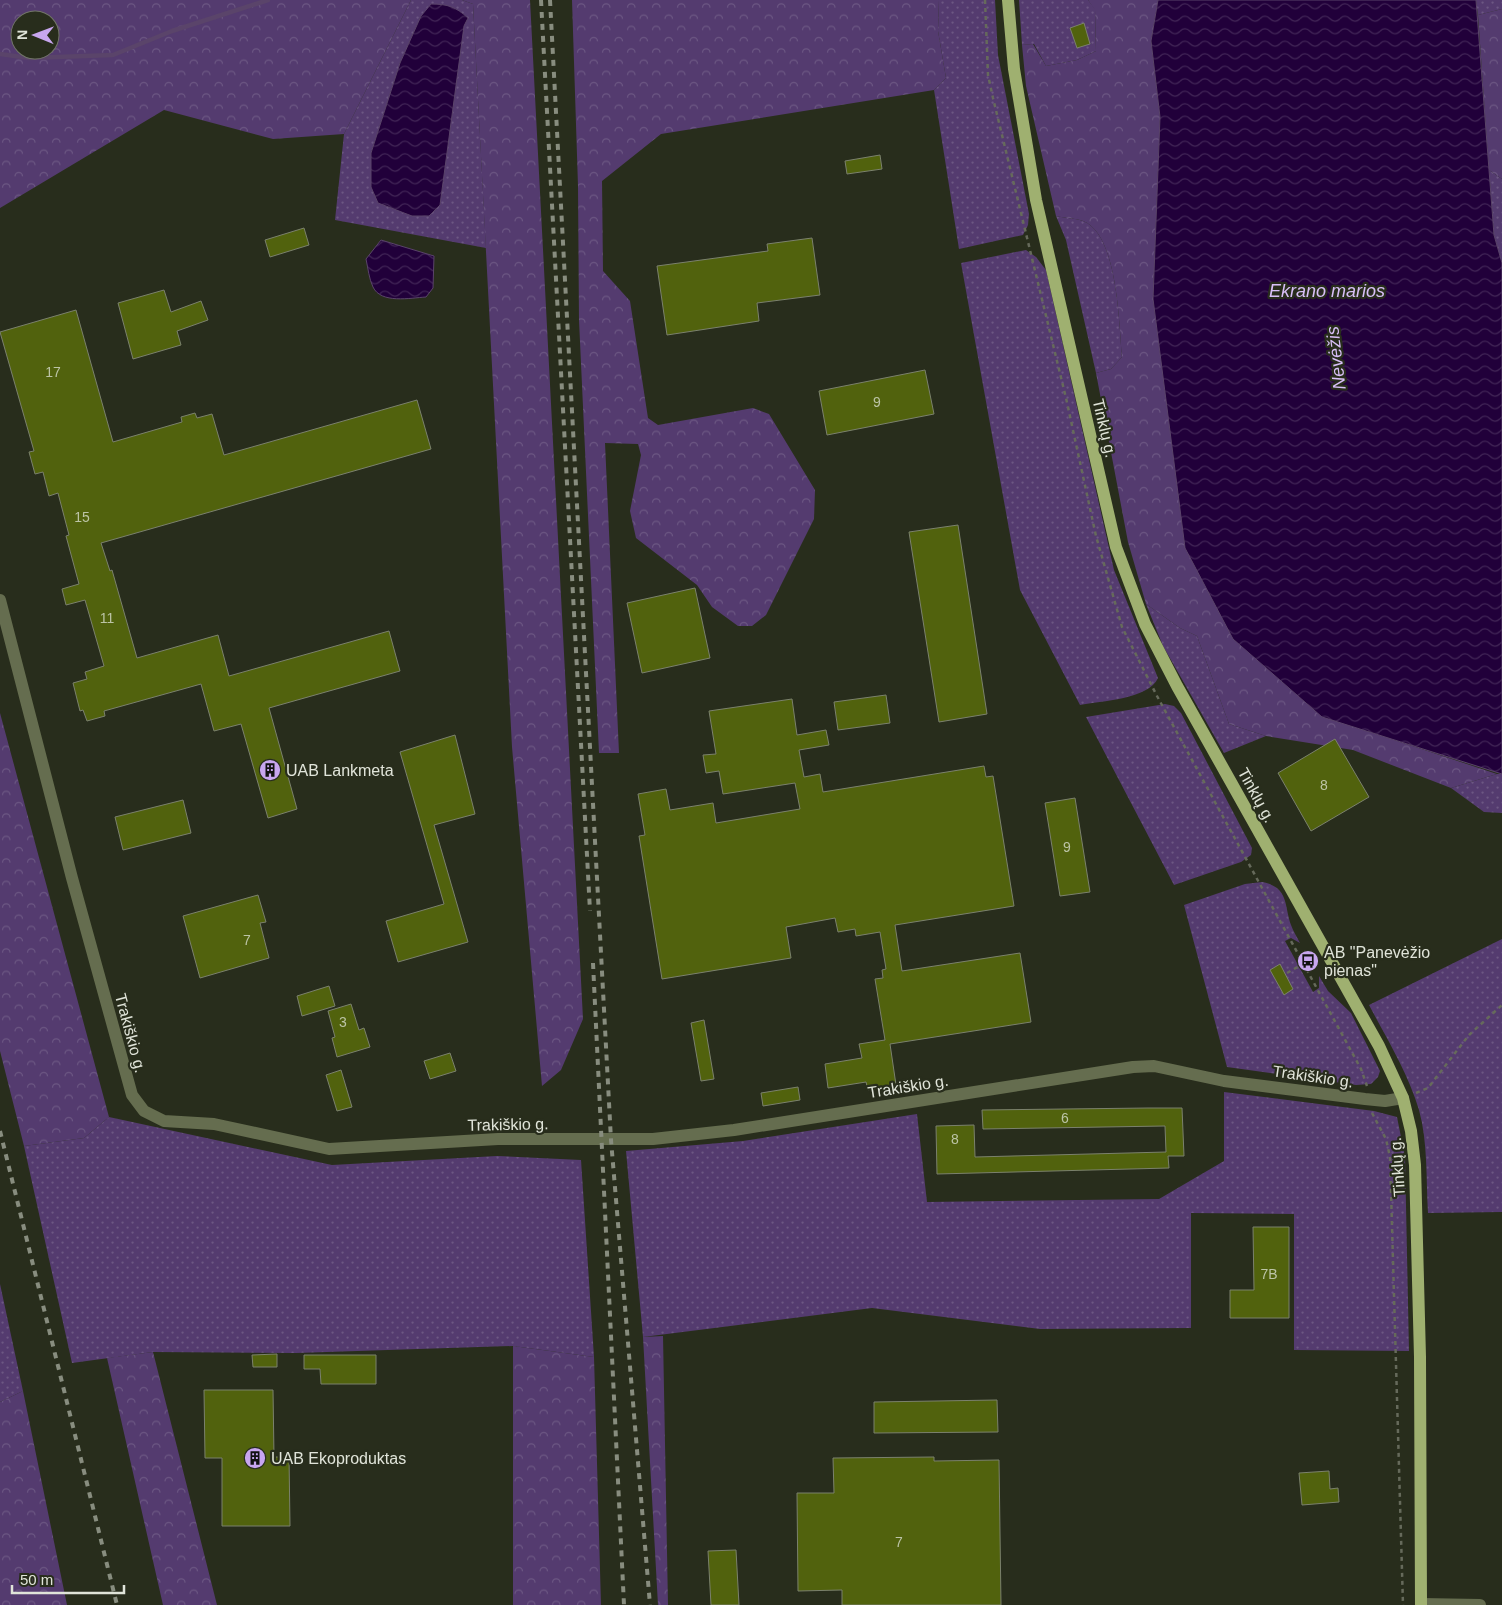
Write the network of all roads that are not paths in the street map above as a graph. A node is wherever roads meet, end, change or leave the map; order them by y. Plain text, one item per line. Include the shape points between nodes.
1 (1008, 0) edge
2 (0, 600) edge
3 (1403, 1098) junction
4 (1421, 1604) edge
5 (1480, 1605) edge

1 - 3 main road, Tinklų g. via 1014,69 1036,200 1116,548 1161,656 1379,1046
2 - 3 street, Trakiškio g. via 132,1096 144,1111 164,1121 214,1124 329,1149 498,1139 654,1139 734,1130 1154,1066 1224,1080 1370,1100
3 - 4 main road, Tinklų g. via 1415,1165
4 - 5 street

